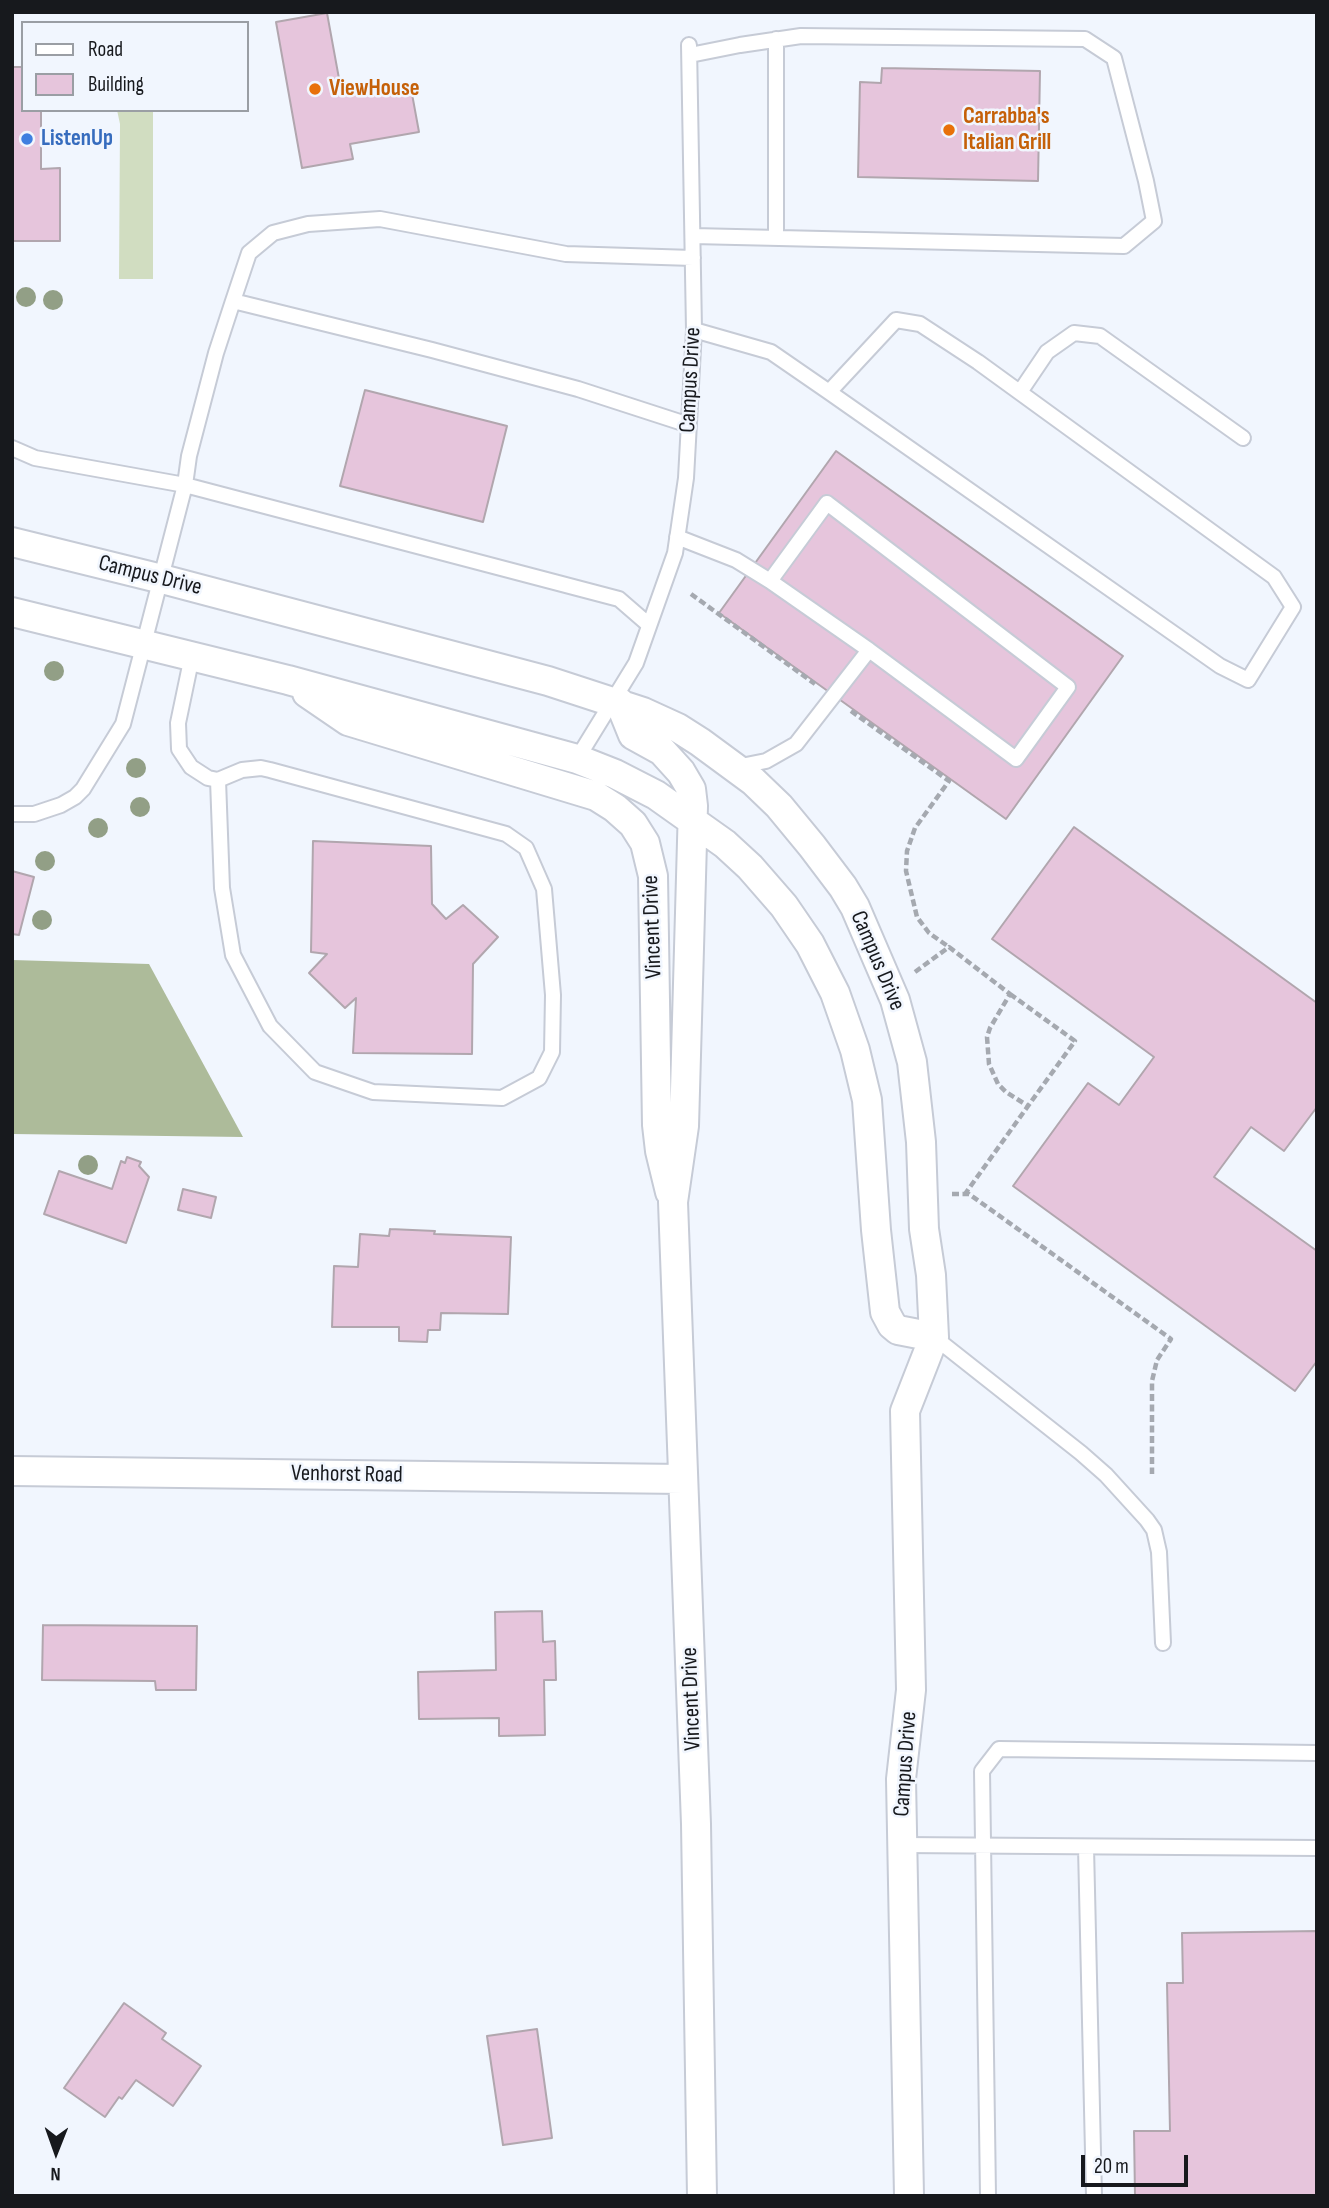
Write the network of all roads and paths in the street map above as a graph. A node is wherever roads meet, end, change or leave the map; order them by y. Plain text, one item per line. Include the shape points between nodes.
1 (776, 39) junction
2 (693, 236) junction
3 (776, 238) junction
4 (693, 258) junction
5 (233, 301) junction
6 (694, 330) junction
7 (829, 392) junction
8 (1020, 392) junction
9 (689, 425) junction
10 (1243, 438) dead end
11 (12, 449) edge
12 (186, 485) junction
13 (677, 537) junction
14 (12, 542) edge
15 (162, 579) junction
16 (770, 581) junction
17 (691, 594) dead end
18 (12, 612) edge
19 (649, 625) junction
20 (145, 643) junction
21 (869, 650) junction
22 (192, 656) junction
23 (288, 680) junction
24 (825, 691) dead end
25 (616, 702) junction
26 (842, 704) dead end
27 (577, 759) junction
28 (735, 767) junction
29 (218, 780) junction
30 (12, 814) edge
31 (694, 821) junction
32 (949, 947) junction
33 (915, 972) dead end
34 (1010, 994) junction
35 (1028, 1106) junction
36 (965, 1194) junction
37 (949, 1195) dead end
38 (673, 1202) junction
39 (934, 1337) junction
40 (12, 1471) edge
41 (1152, 1474) dead end
42 (682, 1479) junction
43 (1163, 1643) dead end
44 (1317, 1753) edge
45 (902, 1845) junction
46 (981, 1846) junction
47 (1086, 1847) junction
48 (1317, 1849) edge
49 (702, 2196) edge
50 (909, 2196) edge
51 (988, 2196) edge
52 (1094, 2196) edge

1 - 2 lane, Campus Drive via 690,50
1 - 3 lane
1 - 3 lane via 1085,40 1114,58 1154,221 1124,246
2 - 3 lane
2 - 4 lane, Campus Drive
4 - 5 lane via 566,254 380,219 308,224 273,233 249,253
4 - 6 lane, Campus Drive
5 - 9 lane via 538,379
5 - 12 lane via 189,456
6 - 7 lane via 771,352
6 - 9 lane, Campus Drive
7 - 8 lane via 896,320 920,324
7 - 8 lane via 1220,666 1248,680 1293,607 1274,577
8 - 10 lane via 1047,352 1074,333 1100,336
9 - 13 lane, Campus Drive
11 - 12 lane via 35,458
12 - 15 lane
12 - 19 lane via 619,599
13 - 16 lane via 736,560
13 - 19 lane, Campus Drive
14 - 15 street, Campus Drive
15 - 20 lane
15 - 25 street, Campus Drive
16 - 21 lane
16 - 21 lane via 827,503 1068,687 1016,759
17 - 24 path
18 - 20 street
19 - 25 lane, Campus Drive
20 - 22 street
20 - 30 lane via 123,724 83,789 52,808
21 - 28 lane via 796,744 766,761
22 - 23 street
22 - 29 lane via 178,723 179,749 191,767
23 - 27 street
23 - 38 street, Vincent Drive via 348,721 596,796 633,824 645,843 653,876 657,1125
25 - 27 lane, Campus Drive
25 - 28 street, Campus Drive via 678,728
25 - 31 street, Vincent Drive via 633,735 662,751 687,781
26 - 32 path via 949,781 915,828 906,871 917,917
27 - 31 street via 656,794
28 - 39 street, Campus Drive via 779,806 843,887 895,1000 916,1087
29 - 29 lane via 222,888 233,955 270,1026 315,1072 373,1092 502,1098 539,1077 552,1052 553,995 544,889 526,848 506,834 261,768
31 - 38 street, Vincent Drive via 684,1126
31 - 39 street via 750,867 784,906 835,993 867,1100 885,1312 898,1330
32 - 33 path
32 - 34 path
34 - 35 path via 987,1037 989,1064 998,1084
34 - 35 path via 1075,1041
35 - 36 path
36 - 37 path
36 - 41 path via 1171,1339 1157,1360 1152,1381
38 - 42 street, Vincent Drive
39 - 43 lane via 1106,1475 1147,1520 1159,1552
39 - 45 street, Campus Drive via 905,1411 911,1690 901,1779
40 - 42 street, Venhorst Road
42 - 49 street, Vincent Drive via 691,1635
44 - 46 lane via 999,1749 982,1771
45 - 46 lane
45 - 50 street, Campus Drive
46 - 47 lane
46 - 51 lane
47 - 48 lane
47 - 52 lane

